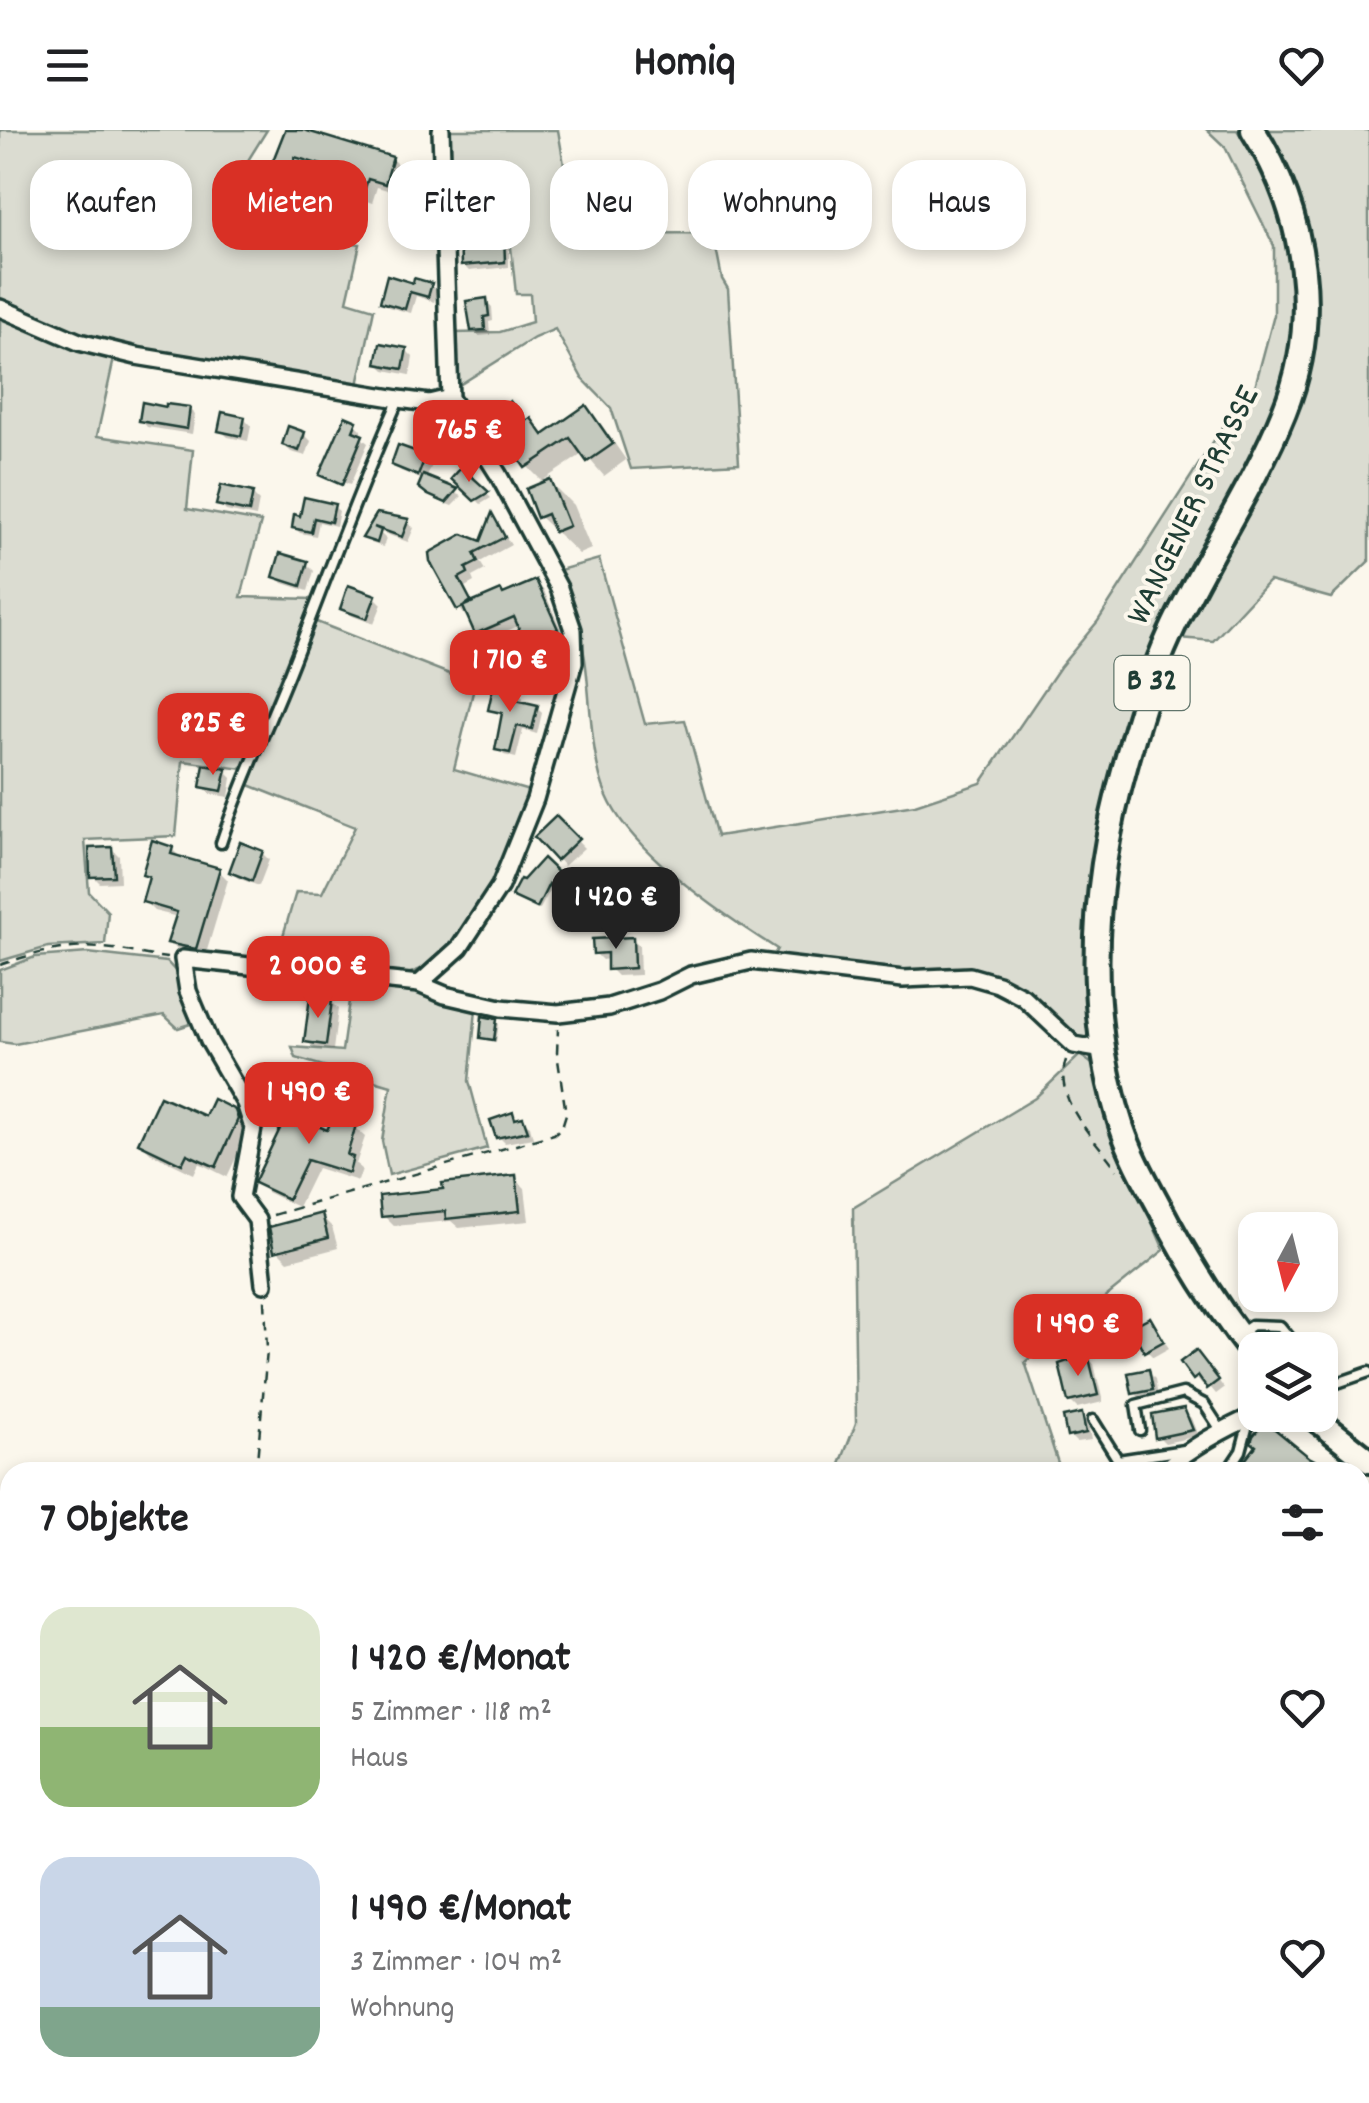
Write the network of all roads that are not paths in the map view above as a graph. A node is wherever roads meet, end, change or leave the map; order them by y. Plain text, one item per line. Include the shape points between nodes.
1 (440, 130) edge
2 (1253, 130) edge
3 (0, 308) edge
4 (450, 398) junction
5 (399, 399) junction
6 (221, 843) dead end
7 (419, 984) junction
8 (1104, 1050) junction
9 (264, 1284) road end
10 (1241, 1332) edge
11 (1285, 1332) edge
12 (1238, 1334) edge
13 (1369, 1372) edge
14 (1338, 1382) edge
15 (1093, 1420) dead end
16 (1238, 1423) edge
17 (1140, 1430) dead end
18 (1222, 1430) junction
19 (1248, 1432) edge
20 (1332, 1432) edge
21 (1188, 1450) junction
22 (1369, 1461) edge
23 (1173, 1462) edge
24 (1234, 1462) edge

1 - 4 street
2 - 8 main road, WANGENER STRASSE / B 32 via 1277,173 1301,243 1298,364 1277,427 1169,636 1134,733 1104,854 1096,920
3 - 5 street via 79,342 136,356
4 - 5 street
4 - 7 street via 559,588 573,630 574,662 536,800 500,886 460,946
5 - 6 lane
7 - 8 street via 501,1008 558,1013 609,1007 750,961 904,978 970,976 1023,997 1074,1045
7 - 9 street via 183,959 188,991 253,1128 240,1197 257,1220
8 - 12 main road, WANGENER STRASSE / B 32 via 1123,1130 1142,1174
10 - 11 lane via 1252,1325
13 - 14 lane
15 - 21 lane via 1118,1460
16 - 18 street
17 - 18 lane via 1136,1405 1184,1392 1204,1404
18 - 21 street
19 - 24 lane
20 - 22 main road
21 - 23 street

